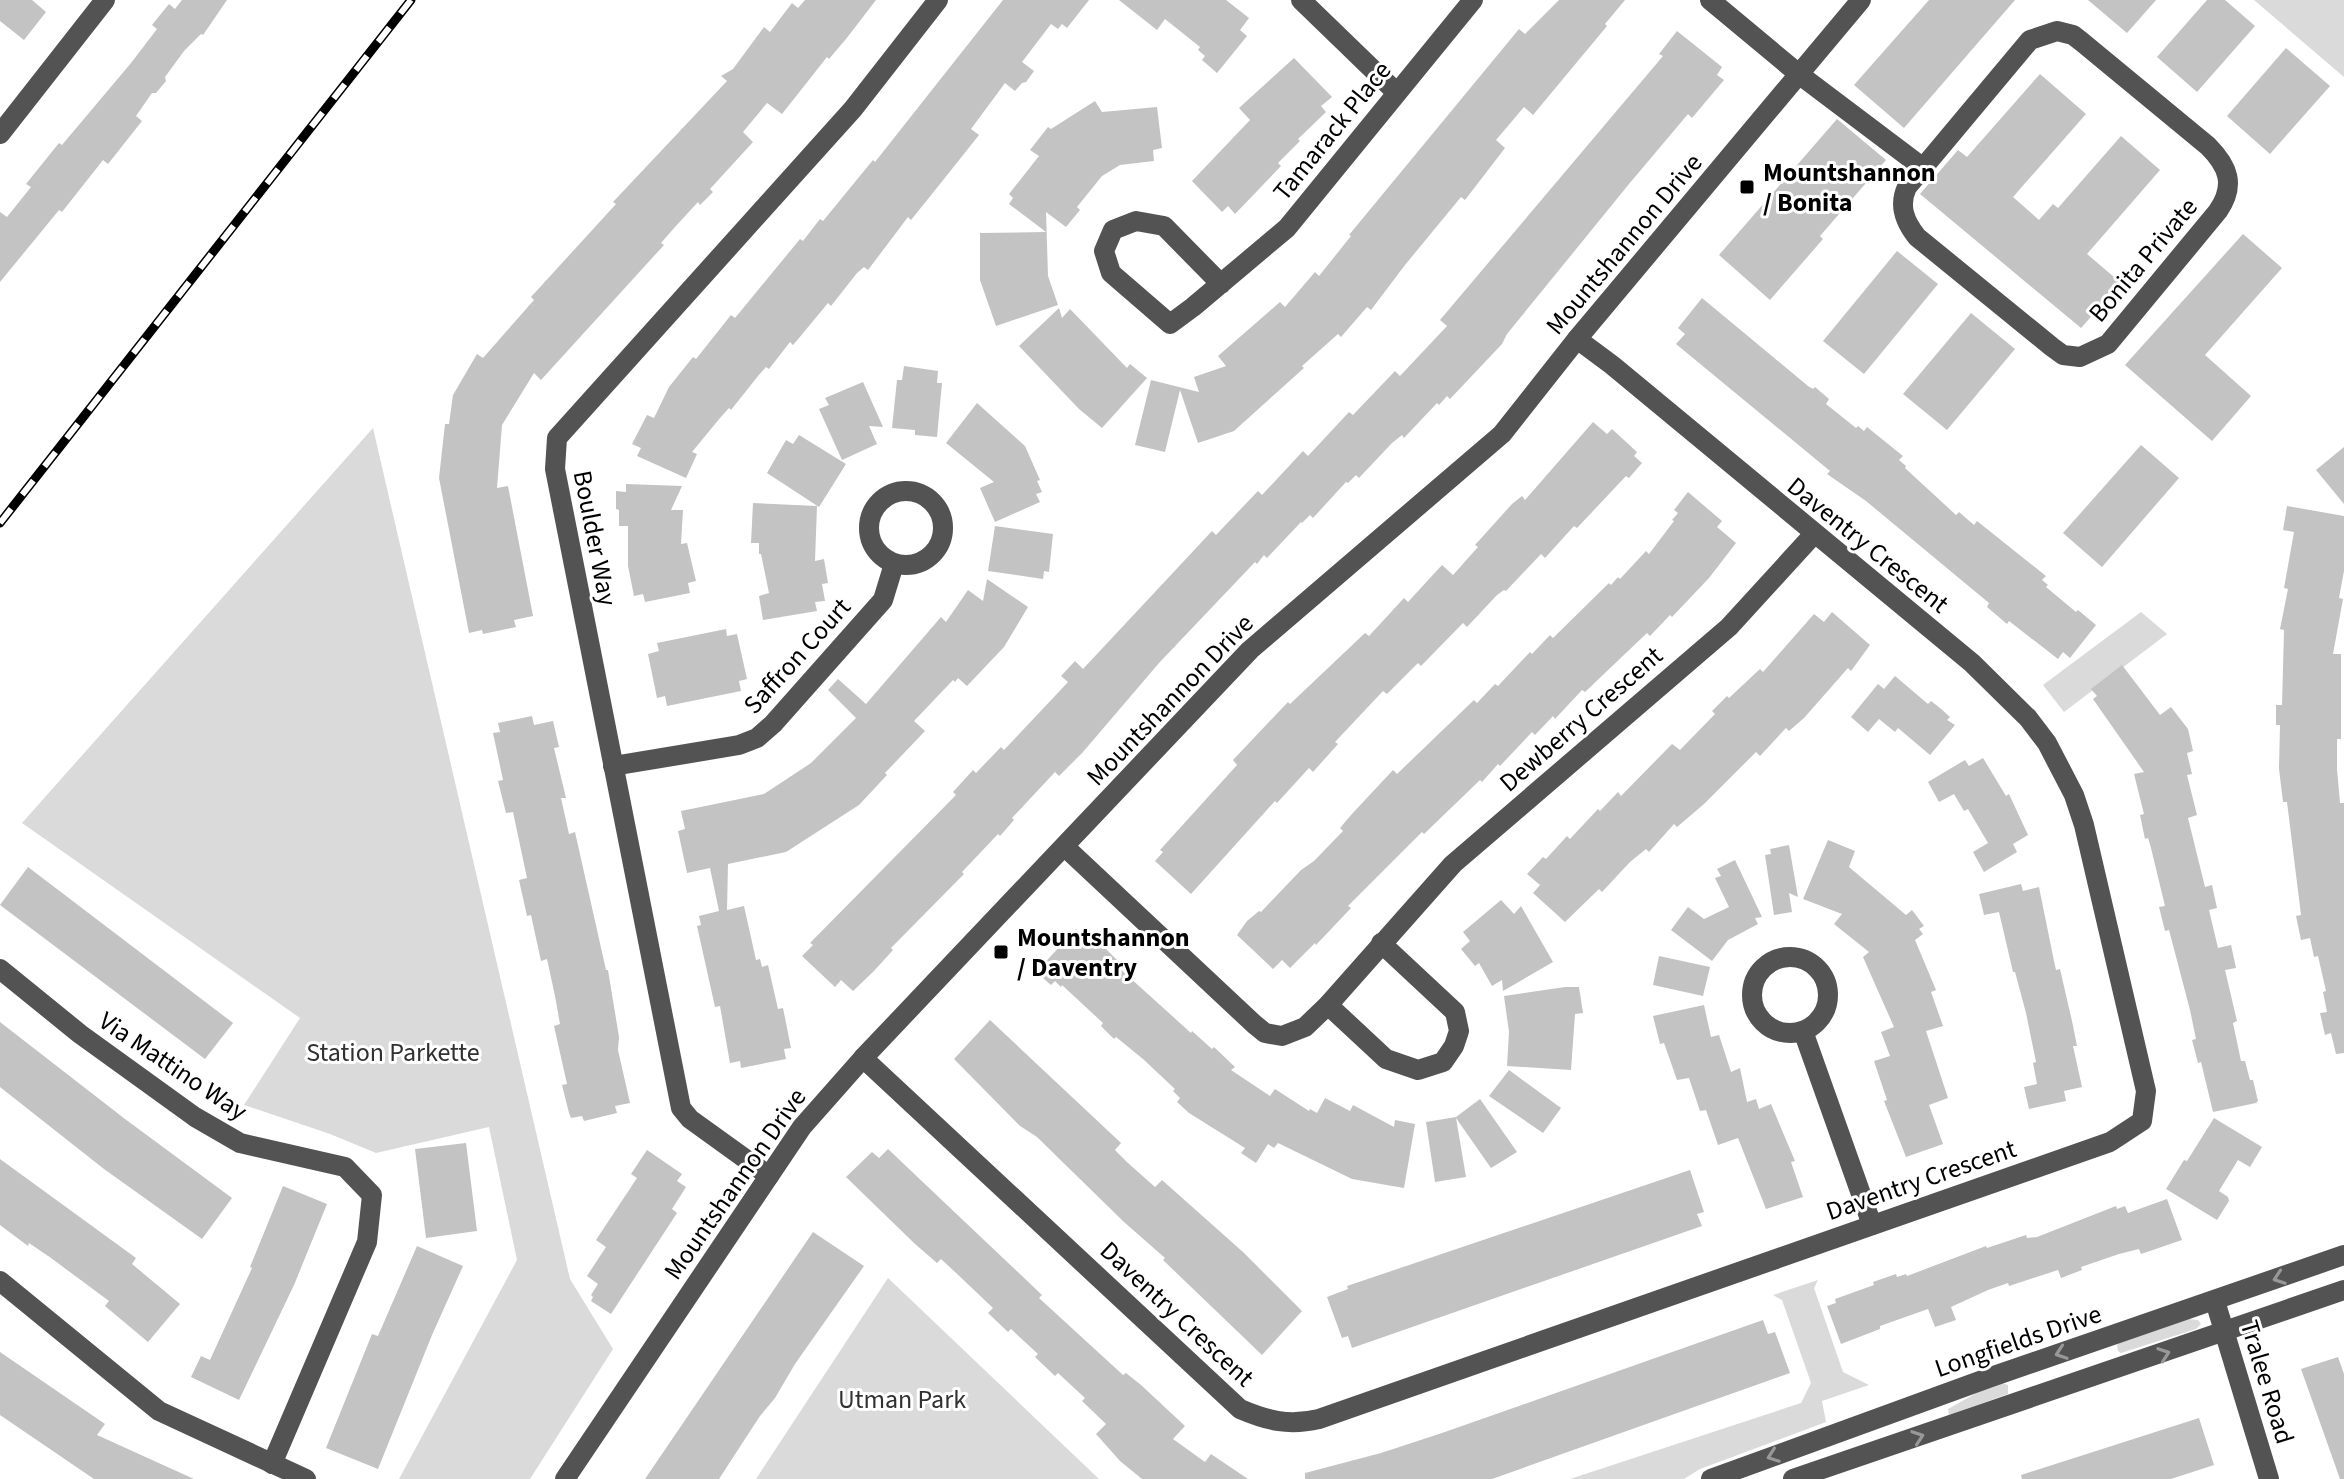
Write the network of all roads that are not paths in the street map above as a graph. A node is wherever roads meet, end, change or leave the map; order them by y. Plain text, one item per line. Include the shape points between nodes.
1 (105, 0) edge
2 (938, 0) edge
3 (1301, 0) edge
4 (1473, 0) edge
5 (1710, 0) edge
6 (1861, 0) edge
7 (1800, 75) junction
8 (1396, 92) junction
9 (0, 134) edge
10 (1922, 167) junction
11 (1221, 284) junction
12 (1577, 339) junction
13 (1814, 534) junction
14 (894, 564) dead end
15 (613, 766) junction
16 (1065, 847) junction
17 (1381, 943) junction
18 (0, 969) edge
19 (1328, 1005) junction
20 (1803, 1031) dead end
21 (863, 1058) junction
22 (769, 1176) junction
23 (1872, 1225) junction
24 (2344, 1255) edge
25 (0, 1281) edge
26 (2344, 1290) edge
27 (2215, 1301) junction
28 (2224, 1333) junction
29 (1835, 1433) junction
30 (272, 1464) junction
31 (1846, 1470) edge
32 (306, 1479) edge
33 (565, 1479) edge
34 (1711, 1479) edge
35 (1793, 1479) edge
36 (2269, 1479) edge

1 - 9 street
2 - 15 street, Boulder Way via 853,109 557,438 555,469
3 - 8 street
4 - 8 street, Tamarack Place
5 - 7 street
6 - 7 street, Mountshannon Drive
7 - 10 street
7 - 12 street, Mountshannon Drive
8 - 11 street, Tamarack Place via 1287,228
10 - 10 street, Bonita Private via 1903,197 1907,225 2052,347 2080,357 2108,344 2218,211 2228,185 2221,159 2208,146 2073,35 2057,31 2030,40
11 - 11 street, Tamarack Place via 1164,226 1136,221 1113,230 1104,251 1111,273 1170,324
12 - 13 street, Daventry Crescent
12 - 16 street, Mountshannon Drive via 1502,434 1250,650
13 - 17 street, Dewberry Crescent via 1729,627 1453,864
13 - 23 street, Daventry Crescent via 1998,686 2047,743 2084,825 2146,1091 2142,1121 2110,1142
14 - 15 street, Saffron Court via 883,600 757,738
15 - 22 street, Boulder Way via 681,1108
16 - 19 street, Dewberry Crescent via 1265,1033 1282,1036 1305,1027
16 - 21 street, Mountshannon Drive
17 - 19 street, Dewberry Crescent
17 - 19 street via 1455,1012 1459,1031 1443,1062 1418,1070 1386,1059
18 - 30 street, Via Mattino Way via 195,1117 240,1143 345,1167 372,1195 367,1242
20 - 23 street
21 - 22 street, Mountshannon Drive via 802,1127
21 - 23 street, Daventry Crescent via 1240,1409 1269,1421 1296,1424 1319,1419
22 - 33 street, Mountshannon Drive
24 -> 27 street, Longfields Drive
25 - 30 street via 159,1411
26 - 28 street
27 - 28 street, Tralee Road
27 -> 29 street, Longfields Drive
31 -> 28 street
28 - 36 street, Tralee Road
29 - 31 street
29 -> 34 street, Longfields Drive
30 - 32 street
31 - 35 street

